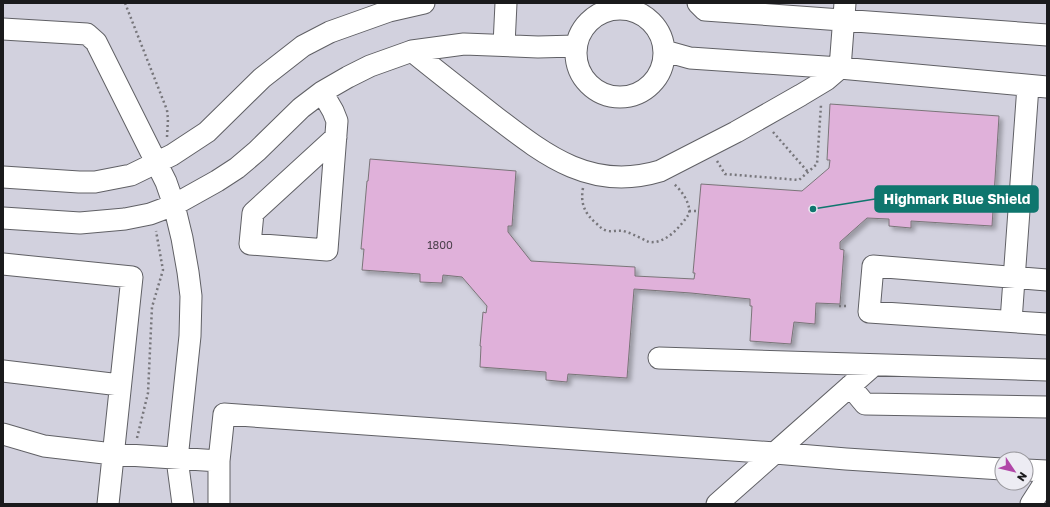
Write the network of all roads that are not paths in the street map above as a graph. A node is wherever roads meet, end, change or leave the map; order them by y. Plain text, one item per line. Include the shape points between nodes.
1 (424, 3) edge
2 (506, 3) edge
3 (698, 3) edge
4 (627, 6) edge
5 (844, 12) edge
6 (3, 29) edge
7 (1047, 35) edge
8 (504, 45) junction
9 (576, 46) junction
10 (412, 51) junction
11 (665, 51) junction
12 (840, 68) junction
13 (1038, 86) edge
14 (322, 92) junction
15 (336, 137) junction
16 (157, 162) junction
17 (3, 177) edge
18 (174, 205) junction
19 (3, 218) edge
20 (3, 264) edge
21 (1014, 277) junction
22 (1047, 280) edge
23 (1011, 321) junction
24 (1047, 324) edge
25 (659, 358) dead end
26 (874, 365) junction
27 (1047, 370) edge
28 (3, 371) edge
29 (120, 385) junction
30 (850, 386) junction
31 (1047, 407) edge
32 (3, 434) edge
33 (775, 453) junction
34 (113, 454) junction
35 (177, 459) junction
36 (219, 462) junction
37 (994, 468) edge
38 (1034, 470) edge
39 (1047, 471) edge
40 (1047, 479) edge
41 (108, 504) edge
42 (183, 504) edge
43 (219, 504) edge
44 (717, 504) edge
45 (1031, 504) edge

1 - 16 lane via 389,11 330,32 303,46 262,78 206,132
2 - 8 lane
3 - 5 lane via 705,10
4 - 9 lane via 594,17 586,25
4 - 11 lane via 649,19 657,28
5 - 7 lane
5 - 12 lane
6 - 16 lane via 87,34 91,37 96,42
8 - 9 lane via 538,48
8 - 10 lane via 464,44
9 - 11 lane via 576,61 581,75 590,87 603,95 618,98 633,96 646,90 657,79 663,66
10 - 12 lane via 464,94 562,163 588,173 619,178 660,171 801,95
10 - 14 lane via 370,66
11 - 12 lane via 690,58
12 - 13 lane
13 - 21 lane
14 - 15 lane via 334,111 337,121
14 - 18 lane via 301,108 237,168
15 - 15 lane via 327,250 250,244 253,214
16 - 17 lane via 131,174 95,182
16 - 18 lane
18 - 19 lane via 150,214 125,219 80,223
18 - 35 lane via 191,296 190,336
20 - 29 lane via 132,277
21 - 22 lane
21 - 23 lane
21 - 23 lane via 873,266 870,304 870,312
23 - 24 lane
25 - 26 lane
26 - 27 lane
26 - 30 lane
28 - 29 lane
29 - 34 lane
30 - 31 lane via 865,404
30 - 33 lane
32 - 34 lane via 44,446
33 - 36 lane via 224,414
33 - 37 lane
33 - 44 lane
34 - 35 lane
34 - 41 lane
35 - 36 lane
35 - 42 lane
36 - 43 lane
38 - 39 lane
40 - 45 lane

